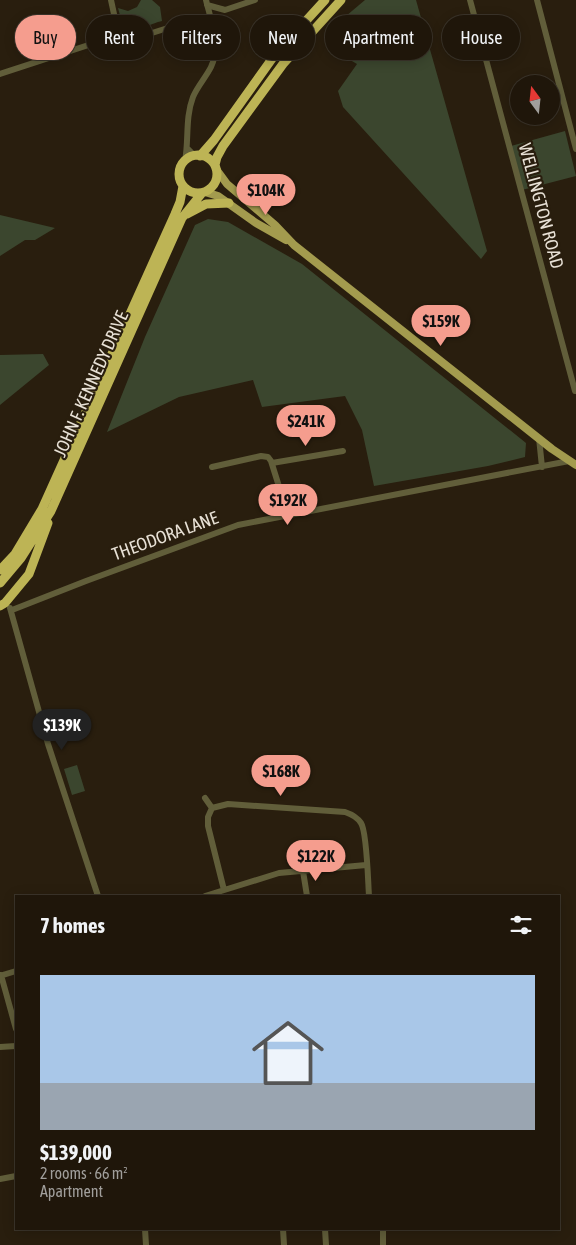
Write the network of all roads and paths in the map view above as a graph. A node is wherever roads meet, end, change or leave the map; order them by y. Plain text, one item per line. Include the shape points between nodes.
1 (111, 0) edge
2 (255, 0) edge
3 (325, 0) edge
4 (341, 0) edge
5 (470, 0) edge
6 (536, 0) edge
7 (207, 3) edge
8 (114, 15) edge
9 (86, 46) edge
10 (0, 74) edge
11 (187, 148) junction
12 (576, 149) edge
13 (198, 156) junction
14 (185, 161) junction
15 (216, 167) junction
16 (183, 186) junction
17 (204, 192) junction
18 (229, 203) junction
19 (182, 218) junction
20 (294, 245) junction
21 (574, 377) edge
22 (575, 391) dead end
23 (539, 438) junction
24 (343, 451) dead end
25 (272, 463) junction
26 (573, 463) edge
27 (212, 467) dead end
28 (542, 467) junction
29 (51, 511) junction
30 (288, 515) junction
31 (0, 570) edge
32 (0, 583) edge
33 (2, 605) edge
34 (12, 610) junction
35 (204, 798) dead end
36 (212, 808) junction
37 (366, 866) junction
38 (304, 871) junction
39 (224, 890) junction
40 (98, 895) edge
41 (208, 895) edge
42 (307, 895) edge
43 (369, 895) edge
44 (15, 971) edge
45 (0, 975) edge
46 (15, 1025) edge
47 (15, 1046) edge
48 (0, 1047) edge
49 (15, 1176) edge
50 (0, 1179) edge
51 (145, 1230) edge
52 (283, 1230) edge
53 (325, 1230) edge
54 (382, 1230) edge
55 (146, 1245) edge
56 (284, 1245) edge
57 (326, 1245) edge
58 (383, 1245) edge

1 - 8 street
2 - 7 street via 226,10
3 - 13 highway via 274,56 214,140
4 - 15 highway, JOHN F. KENNEDY DRIVE via 283,64 223,146
5 - 21 street, WELLINGTON ROAD
6 - 12 street
7 - 11 street via 216,53 194,95 188,116
9 - 10 street
11 - 13 street
11 - 14 street
13 - 14 highway
13 - 15 highway via 210,159
14 - 16 highway, JOHN F. KENNEDY DRIVE via 180,174
15 - 17 highway, JOHN F. KENNEDY DRIVE via 215,184
15 - 20 main road via 227,184
16 - 17 highway via 193,193
16 - 31 highway, JOHN F. KENNEDY DRIVE via 175,214 42,509
17 - 18 main road via 215,194
17 - 19 highway, JOHN F. KENNEDY DRIVE
18 - 19 highway via 206,204
18 - 20 main road
19 - 29 highway, JOHN F. KENNEDY DRIVE
20 - 23 main road
21 - 22 street, WELLINGTON ROAD
23 - 26 main road
23 - 28 street
24 - 25 street
25 - 27 street via 268,457 261,456
25 - 30 street
26 - 28 street, THEODORA LANE
28 - 30 street, THEODORA LANE
29 - 32 highway, JOHN F. KENNEDY DRIVE via 21,558
29 - 33 highway via 29,574
30 - 34 street, THEODORA LANE via 220,531
33 - 34 street
34 - 40 street via 48,744
35 - 36 street
36 - 37 street via 228,804 352,814 361,823 365,836
36 - 39 street via 208,826
37 - 38 street
37 - 43 street
38 - 39 street via 274,875
38 - 42 street
39 - 41 street
44 - 45 street
45 - 46 street
47 - 48 street
49 - 50 street
51 - 55 street
52 - 56 street
53 - 57 street
54 - 58 street

